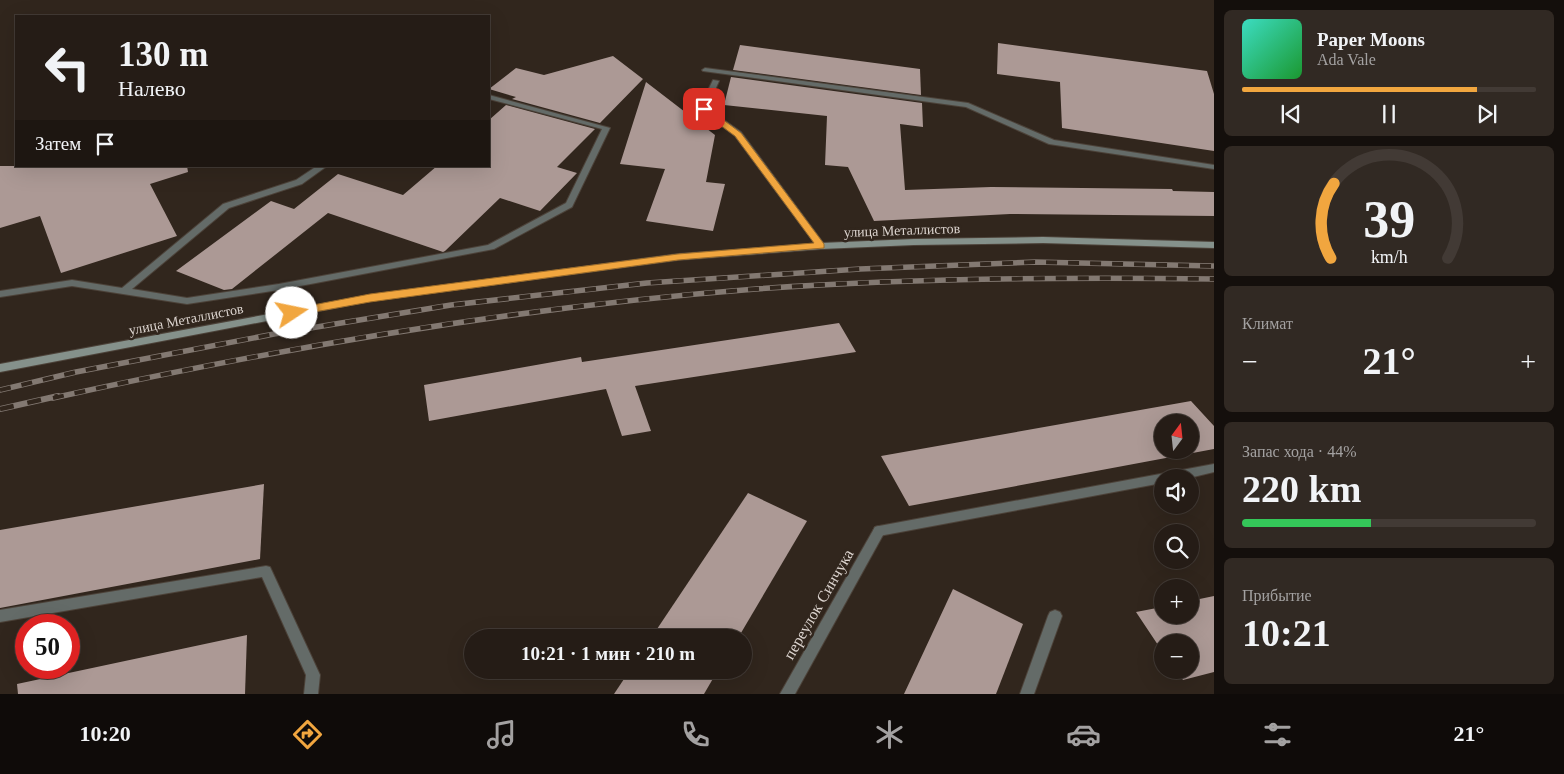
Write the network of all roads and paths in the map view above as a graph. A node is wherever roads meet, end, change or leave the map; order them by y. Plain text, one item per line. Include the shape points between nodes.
1 (705, 70) dead end
2 (715, 80) dead end
3 (490, 97) edge
4 (322, 167) edge
5 (1214, 167) edge
6 (1214, 245) edge
7 (821, 246) junction
8 (124, 291) junction
9 (0, 294) edge
10 (0, 368) edge
11 (1214, 468) edge
12 (1199, 471) edge
13 (1154, 480) edge
14 (0, 616) edge
15 (1055, 616) dead end
16 (311, 694) edge
17 (787, 694) edge
18 (1027, 694) edge

1 - 5 street via 968,105 1052,142
2 - 7 street via 704,109 738,134
3 - 8 street via 606,128 569,205 491,247 481,249 187,301
4 - 8 street via 299,182 226,206
6 - 7 main road, улица Металлистов via 1043,240
7 - 10 main road, улица Металлистов via 678,257 370,298
8 - 9 street via 72,283
11 - 12 street
13 - 17 street, переулок Синчука via 879,531
14 - 16 street via 266,571 313,675
15 - 18 street

